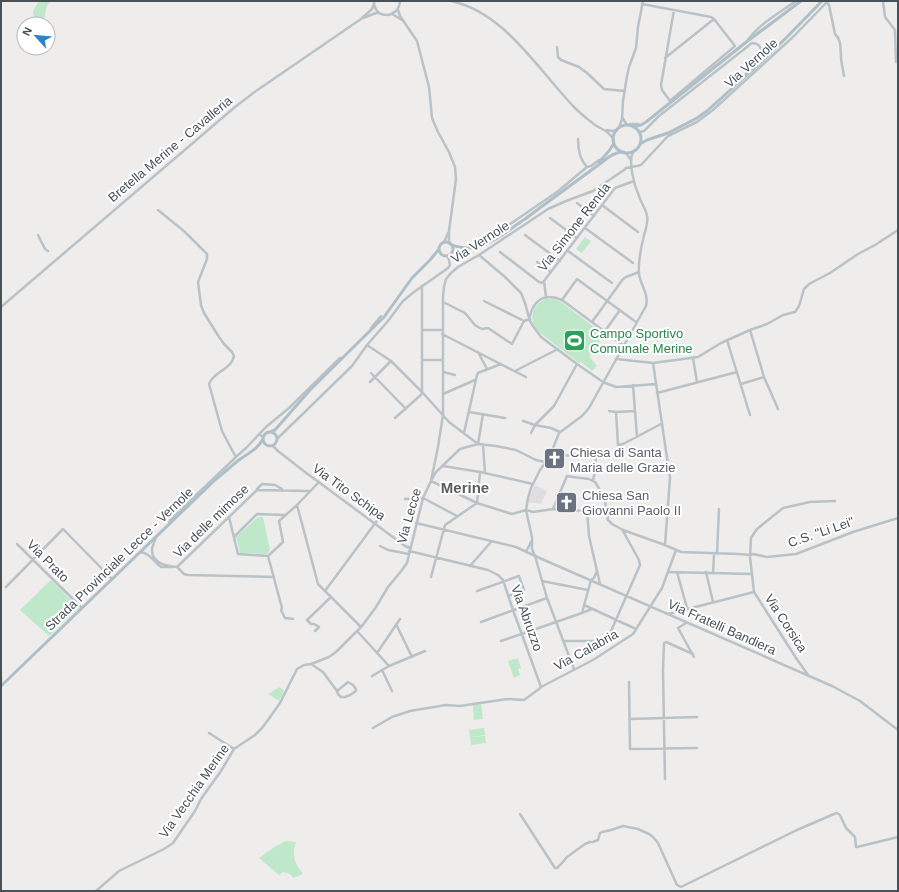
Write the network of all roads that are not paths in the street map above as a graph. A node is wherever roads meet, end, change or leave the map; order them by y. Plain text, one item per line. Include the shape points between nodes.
1 (404, 1) edge
2 (451, 1) edge
3 (796, 1) edge
4 (801, 1) edge
5 (822, 1) edge
6 (882, 1) edge
7 (400, 2) edge
8 (828, 2) edge
9 (374, 3) edge
10 (643, 3) edge
11 (398, 10) junction
12 (674, 10) junction
13 (381, 14) junction
14 (392, 14) junction
15 (361, 19) junction
16 (714, 19) junction
17 (404, 22) junction
18 (745, 43) junction
19 (556, 47) dead end
20 (665, 58) junction
21 (896, 62) dead end
22 (844, 76) dead end
23 (739, 82) junction
24 (625, 91) junction
25 (670, 101) junction
26 (622, 114) junction
27 (627, 125) junction
28 (634, 126) junction
29 (603, 129) junction
30 (618, 129) junction
31 (639, 132) junction
32 (578, 139) dead end
33 (614, 141) junction
34 (640, 144) junction
35 (625, 152) junction
36 (633, 152) junction
37 (602, 159) junction
38 (631, 160) junction
39 (586, 165) junction
40 (632, 167) junction
41 (624, 170) junction
42 (628, 170) junction
43 (586, 173) junction
44 (633, 174) junction
45 (634, 181) junction
46 (577, 203) dead end
47 (602, 205) junction
48 (158, 210) dead end
49 (594, 216) junction
50 (550, 218) dead end
51 (585, 228) junction
52 (898, 230) edge
53 (449, 231) junction
54 (638, 232) dead end
55 (38, 235) dead end
56 (525, 235) dead end
57 (577, 238) junction
58 (443, 243) junction
59 (450, 244) junction
60 (472, 247) junction
61 (464, 248) junction
62 (439, 249) junction
63 (48, 251) dead end
64 (568, 251) junction
65 (452, 252) junction
66 (500, 252) dead end
67 (442, 255) junction
68 (480, 255) junction
69 (448, 256) junction
70 (430, 260) junction
71 (560, 261) junction
72 (537, 262) dead end
73 (632, 263) dead end
74 (551, 272) junction
75 (639, 272) junction
76 (544, 283) junction
77 (612, 283) dead end
78 (422, 286) junction
79 (546, 297) junction
80 (562, 300) junction
81 (484, 301) dead end
82 (607, 301) junction
83 (443, 303) junction
84 (1, 306) edge
85 (620, 310) junction
86 (381, 316) dead end
87 (530, 318) junction
88 (524, 321) junction
89 (592, 322) junction
90 (636, 322) junction
91 (422, 330) junction
92 (442, 330) junction
93 (750, 330) junction
94 (604, 331) junction
95 (442, 334) junction
96 (727, 340) junction
97 (367, 345) junction
98 (623, 345) junction
99 (558, 349) junction
100 (477, 352) junction
101 (693, 358) junction
102 (616, 359) junction
103 (422, 360) junction
104 (442, 360) junction
105 (391, 361) junction
106 (653, 363) junction
107 (501, 364) junction
108 (577, 364) junction
109 (487, 369) junction
110 (515, 371) junction
111 (442, 372) junction
112 (737, 372) junction
113 (371, 373) dead end
114 (454, 375) dead end
115 (375, 377) junction
116 (526, 377) dead end
117 (764, 377) junction
118 (476, 379) junction
119 (370, 382) dead end
120 (604, 382) junction
121 (697, 382) junction
122 (656, 384) junction
123 (741, 384) junction
124 (633, 385) junction
125 (422, 393) junction
126 (657, 393) junction
127 (443, 394) junction
128 (406, 409) junction
129 (778, 409) dead end
130 (609, 411) dead end
131 (635, 411) junction
132 (469, 412) junction
133 (616, 412) junction
134 (483, 414) junction
135 (443, 416) junction
136 (750, 416) dead end
137 (395, 418) dead end
138 (505, 418) dead end
139 (523, 421) dead end
140 (281, 424) junction
141 (661, 424) junction
142 (535, 425) junction
143 (266, 427) junction
144 (269, 432) junction
145 (560, 432) junction
146 (464, 433) junction
147 (532, 433) dead end
148 (259, 434) junction
149 (277, 436) junction
150 (637, 437) junction
151 (263, 438) junction
152 (478, 444) junction
153 (275, 445) junction
154 (483, 445) junction
155 (266, 446) junction
156 (255, 449) junction
157 (559, 456) dead end
158 (236, 457) junction
159 (545, 462) junction
160 (443, 466) junction
161 (480, 472) junction
162 (485, 473) junction
163 (431, 481) junction
164 (593, 481) junction
165 (319, 482) junction
166 (533, 484) junction
167 (257, 490) junction
168 (284, 490) junction
169 (310, 492) junction
170 (423, 498) junction
171 (405, 499) dead end
172 (836, 501) dead end
173 (477, 502) junction
174 (297, 505) junction
175 (606, 507) junction
176 (553, 509) junction
177 (719, 509) dead end
178 (526, 510) junction
179 (587, 511) junction
180 (382, 514) dead end
181 (285, 516) junction
182 (457, 516) junction
183 (229, 517) junction
184 (898, 518) edge
185 (374, 523) junction
186 (416, 523) junction
187 (169, 525) junction
188 (443, 530) junction
189 (623, 530) junction
190 (156, 536) junction
191 (234, 537) junction
192 (532, 540) junction
193 (491, 542) junction
194 (17, 544) dead end
195 (665, 545) junction
196 (146, 546) junction
197 (380, 546) dead end
198 (152, 550) junction
199 (676, 550) junction
200 (409, 551) junction
201 (140, 552) junction
202 (526, 552) junction
203 (148, 554) junction
204 (716, 554) junction
205 (750, 555) junction
206 (268, 556) junction
207 (535, 556) junction
208 (436, 558) junction
209 (33, 560) junction
210 (470, 566) junction
211 (175, 567) junction
212 (597, 571) junction
213 (668, 572) junction
214 (677, 572) junction
215 (706, 572) junction
216 (713, 573) junction
217 (751, 574) junction
218 (274, 577) junction
219 (431, 577) dead end
220 (112, 579) junction
221 (591, 580) junction
222 (503, 581) junction
223 (542, 581) junction
224 (600, 584) junction
225 (6, 587) dead end
226 (588, 590) junction
227 (325, 591) junction
228 (477, 591) dead end
229 (754, 592) junction
230 (627, 595) junction
231 (508, 596) junction
232 (331, 597) junction
233 (547, 598) junction
234 (713, 602) junction
235 (584, 605) junction
236 (651, 606) junction
237 (687, 608) junction
238 (82, 609) junction
239 (592, 609) junction
240 (513, 610) junction
241 (582, 613) junction
242 (668, 614) junction
243 (293, 619) dead end
244 (400, 619) dead end
245 (616, 619) junction
246 (481, 622) dead end
247 (556, 622) junction
248 (687, 622) junction
249 (396, 624) junction
250 (361, 627) junction
251 (637, 629) junction
252 (316, 631) dead end
253 (357, 631) junction
254 (522, 634) junction
255 (501, 641) dead end
256 (564, 641) junction
257 (425, 651) dead end
258 (377, 653) junction
259 (412, 657) junction
260 (311, 664) junction
261 (389, 666) junction
262 (382, 670) junction
263 (574, 670) junction
264 (372, 676) dead end
265 (808, 676) junction
266 (1, 677) edge
267 (1, 681) edge
268 (629, 682) dead end
269 (1, 686) edge
270 (541, 687) junction
271 (337, 691) junction
272 (392, 691) dead end
273 (697, 717) dead end
274 (630, 719) junction
275 (664, 719) junction
276 (373, 728) dead end
277 (898, 730) edge
278 (209, 733) dead end
279 (234, 748) junction
280 (698, 748) dead end
281 (664, 749) junction
282 (665, 779) dead end
283 (520, 814) dead end
284 (898, 837) edge
285 (680, 887) junction
286 (96, 891) edge
287 (681, 891) edge

1 - 7 street
2 - 29 street via 476,10 496,22 576,109
3 - 18 street via 775,15
4 - 18 main road
5 - 23 main road
6 - 21 street via 885,17 895,30
7 - 11 street
8 - 22 street via 835,34 841,44 840,56
8 - 40 street, Via Vernole via 713,110 697,122 668,136 641,165
9 - 13 street
9 - 15 street, Bretella Merine - Cavalleria via 372,9
10 - 12 street
10 - 24 street via 636,48 629,67
11 - 14 street
11 - 17 street
12 - 16 street via 710,16
12 - 20 street
13 - 14 street, Bretella Merine - Cavalleria
13 - 15 street, Bretella Merine - Cavalleria via 376,13
14 - 17 street
15 - 84 street, Bretella Merine - Cavalleria via 235,107
16 - 20 street
16 - 25 street via 735,46
17 - 53 street via 417,41 429,87 432,118 455,167 456,179
18 - 28 main road via 646,122
19 - 24 street via 561,60 579,67 604,89
20 - 25 street via 661,88
23 - 31 street via 760,60 761,50 756,43 752,43 659,116 644,131
23 - 34 main road via 697,118
24 - 26 street
25 - 27 street via 645,122
26 - 27 street
26 - 30 street
27 - 28 main road
27 - 30 main road
28 - 31 main road
29 - 30 street
29 - 33 street via 611,134
30 - 33 main road
31 - 34 main road
32 - 39 street
33 - 35 main road via 617,147
33 - 37 main road via 610,151
34 - 36 main road
35 - 36 main road
35 - 38 street
35 - 43 main road via 612,154
36 - 38 street
37 - 39 street via 591,166
37 - 43 main road
38 - 40 street
39 - 60 street via 557,192
40 - 41 street, Via Vernole
40 - 42 street, Via Vernole
40 - 44 street
41 - 42 street, Via Vernole
41 - 68 street, Via Vernole via 592,191 544,212
42 - 44 street
43 - 60 main road via 490,242
44 - 45 street
45 - 47 street, Via Simone Renda via 615,188
45 - 75 street via 648,219 642,241
46 - 49 street
47 - 49 street, Via Simone Renda
47 - 54 street
48 - 158 street via 207,254 198,284 201,305 219,337 234,356 233,361 211,380 210,385 222,431
49 - 51 street, Via Simone Renda
50 - 57 street
51 - 57 street, Via Simone Renda
51 - 73 street
52 - 93 street via 809,284 804,289 795,312
53 - 58 street
53 - 59 street
55 - 63 street via 45,250
56 - 71 street
57 - 64 street, Via Simone Renda
58 - 59 main road
58 - 62 main road, Strada Provinciale Lecce - Vernole
59 - 61 main road
59 - 65 main road
60 - 61 main road
61 - 65 main road
62 - 67 main road
62 - 70 main road, Strada Provinciale Lecce - Vernole
64 - 71 street, Via Simone Renda
64 - 77 street
65 - 69 main road
66 - 76 street
67 - 69 main road
67 - 70 main road, Strada Provinciale Lecce - Vernole
68 - 83 street, Via Vernole via 458,267 449,276 444,287
68 - 87 street via 521,293
69 - 78 street via 448,268
70 - 140 main road, Strada Provinciale Lecce - Vernole via 412,278 384,317 310,390
71 - 74 street, Via Simone Renda
72 - 74 street
74 - 76 street, Via Simone Renda
75 - 82 street via 623,279
75 - 90 street via 647,301
76 - 79 street, Via Simone Renda
78 - 91 street
78 - 97 street via 403,301
79 - 80 street
79 - 87 street via 536,302
80 - 82 street via 577,279
80 - 89 street
81 - 88 street
82 - 85 street
82 - 89 street
83 - 88 street via 465,313 475,326 488,328 512,344
83 - 92 street, Via Vernole
85 - 90 street
85 - 94 street
86 - 143 street via 289,408
87 - 88 street
87 - 99 street via 541,337
89 - 94 street
90 - 98 street
91 - 92 street
91 - 103 street
92 - 95 street, Via Vernole
93 - 96 street
93 - 117 street
94 - 98 street
95 - 100 street
95 - 104 street, Via Vernole
96 - 101 street via 703,355
96 - 112 street
97 - 105 street
97 - 149 street via 352,366
98 - 102 street
99 - 108 street
99 - 110 street
100 - 107 street
100 - 109 street
101 - 106 street
101 - 121 street
102 - 106 street
102 - 120 street
103 - 104 street
103 - 125 street
104 - 111 street, Via Vernole
105 - 115 street
105 - 125 street
106 - 122 street
107 - 109 street
107 - 110 street
108 - 120 street
108 - 142 street via 554,406
109 - 118 street via 478,373
110 - 116 street
111 - 114 street
111 - 127 street, Via Vernole
112 - 121 street
112 - 123 street
113 - 115 street
115 - 119 street
115 - 128 street
117 - 123 street
117 - 129 street
118 - 127 street
118 - 132 street
120 - 124 street via 616,387
120 - 145 street via 586,412
121 - 126 street
122 - 124 street
122 - 126 street
123 - 136 street
124 - 131 street
125 - 128 street
125 - 135 street
126 - 141 street
127 - 135 street, Via Vernole
128 - 137 street
130 - 133 street
131 - 133 street
131 - 150 street
132 - 134 street
132 - 146 street
133 - 150 street via 618,445
134 - 138 street
134 - 152 street
135 - 146 street
135 - 163 street, Via Vernole
139 - 142 street
140 - 144 main road, Strada Provinciale Lecce - Vernole
140 - 149 main road, Strada Provinciale Lecce - Vernole
141 - 150 street
141 - 195 street via 670,478
142 - 145 street
142 - 147 street
143 - 144 street
143 - 148 street
144 - 149 main road
144 - 151 main road, Strada Provinciale Lecce - Vernole
145 - 159 street
146 - 152 street
148 - 151 street
148 - 158 street
149 - 153 main road, Strada Provinciale Lecce - Vernole
151 - 155 main road
151 - 156 main road, Strada Provinciale Lecce - Vernole
152 - 154 street, Via Lecce
152 - 160 street, Via Lecce via 460,449
153 - 155 main road, Strada Provinciale Lecce - Vernole
153 - 165 street, Via Tito Schipa via 278,451
154 - 159 street, Via Lecce via 516,450
154 - 162 street
155 - 156 main road, Strada Provinciale Lecce - Vernole
156 - 187 main road, Strada Provinciale Lecce - Vernole via 216,479
157 - 164 street via 590,452 596,456
158 - 187 street via 170,520
159 - 166 street
160 - 161 street
160 - 163 street, Via Lecce
161 - 162 street
161 - 173 street
162 - 166 street
163 - 170 street, Via Lecce
163 - 173 street
164 - 175 street via 603,495
164 - 176 street via 567,476
165 - 169 street
165 - 185 street, Via Tito Schipa
166 - 178 street
167 - 168 street, Via delle mimose
167 - 168 street via 262,484 275,485
167 - 183 street, Via delle mimose
168 - 169 street, Via delle mimose
169 - 174 street
170 - 171 street
170 - 182 street
170 - 186 street, Via Lecce
172 - 205 street, Via Corsica via 810,502 783,508 757,529 751,538
173 - 178 street via 512,514
173 - 182 street
174 - 181 street
174 - 227 street via 318,582
175 - 179 street
175 - 189 street via 608,520
176 - 178 street via 533,512
176 - 179 street
177 - 204 street
178 - 192 street
179 - 212 street via 589,536
180 - 185 street
181 - 191 street via 257,514
181 - 206 street via 279,521 283,542
182 - 188 street via 444,525
183 - 191 street
183 - 211 street, Via delle mimose
184 - 205 street, C.S. "Li Lei" via 796,554 772,557
185 - 200 street, Via Tito Schipa via 406,546
185 - 227 street
186 - 188 street, Via Fratelli Bandiera
186 - 200 street, Via Lecce
187 - 190 main road, Strada Provinciale Lecce - Vernole
188 - 193 street, Via Fratelli Bandiera
188 - 208 street
189 - 195 street, C.S. "Li Lei"
189 - 230 street via 640,565
190 - 196 main road, Strada Provinciale Lecce - Vernole
190 - 198 street, Via delle mimose
191 - 206 street via 238,554
192 - 202 street
192 - 207 street
193 - 202 street, Via Fratelli Bandiera via 516,547
193 - 210 street
194 - 209 street, Via Prato
195 - 199 street, C.S. "Li Lei"
196 - 198 street
196 - 201 main road, Strada Provinciale Lecce - Vernole
196 - 203 street
197 - 200 street via 388,550
198 - 211 street, Via delle mimose via 160,563
199 - 204 street, C.S. "Li Lei"
199 - 213 street, Via Calabria
200 - 208 street
200 - 250 street, Via Lecce via 407,563
201 - 203 street, Via delle mimose
201 - 220 main road, Strada Provinciale Lecce - Vernole
202 - 207 street, Via Fratelli Bandiera
203 - 211 street, Via delle mimose via 161,567
204 - 205 street, C.S. "Li Lei"
204 - 216 street
205 - 217 street, Via Corsica
206 - 218 street
207 - 221 street, Via Fratelli Bandiera
207 - 223 street
208 - 210 street
208 - 219 street
209 - 220 street via 63,529
209 - 225 street
209 - 238 street, Via Prato
210 - 222 street via 492,571
211 - 218 street via 188,575
212 - 221 street
212 - 224 street
213 - 214 street
213 - 236 street, Via Calabria
214 - 215 street
214 - 237 street
215 - 216 street
215 - 234 street
216 - 217 street
217 - 229 street, Via Corsica
218 - 243 street via 284,618
220 - 238 main road, Strada Provinciale Lecce - Vernole
221 - 224 street, Via Fratelli Bandiera
221 - 226 street
222 - 228 street, Via Abruzzo
222 - 231 street, Via Abruzzo
222 - 231 street via 519,576 524,590
223 - 226 street
223 - 233 street
224 - 230 street, Via Fratelli Bandiera
226 - 235 street
227 - 232 street
229 - 234 street
229 - 265 street, Via Corsica
230 - 236 street, Via Fratelli Bandiera
230 - 245 street
231 - 240 street, Via Abruzzo
232 - 250 street
232 - 252 street via 307,620 319,627
233 - 240 street
233 - 247 street
234 - 237 street
235 - 239 street
235 - 241 street
236 - 242 street, Via Fratelli Bandiera
236 - 251 street, Via Calabria
237 - 242 street
238 - 269 main road, Strada Provinciale Lecce - Vernole
239 - 241 street
239 - 245 street
240 - 246 street
240 - 254 street, Via Abruzzo
241 - 247 street
242 - 248 street, Via Fratelli Bandiera
244 - 249 street
245 - 251 street
245 - 256 street via 606,640
247 - 254 street
247 - 256 street
248 - 265 street, Via Fratelli Bandiera
248 - 275 street via 678,628 693,656 664,643
249 - 258 street
249 - 259 street
250 - 253 street, Via Lecce
251 - 263 street, Via Calabria via 620,644
253 - 258 street
253 - 260 street, Via Lecce via 336,652
254 - 255 street
254 - 270 street, Via Abruzzo
256 - 263 street
257 - 259 street
258 - 261 street
259 - 261 street
260 - 271 street via 323,672
260 - 279 street, Via Vecchia Merine via 304,664 297,670 280,703 262,728
261 - 262 street
262 - 264 street
262 - 272 street
263 - 270 street, Via Calabria
265 - 277 street, Via Fratelli Bandiera via 852,696
266 - 267 street
268 - 274 street
270 - 276 street, Via Calabria via 524,700 507,699 410,711 392,717
271 - 271 street via 348,682 356,689 341,698
273 - 275 street
274 - 275 street
274 - 281 street via 630,749
275 - 281 street
278 - 279 street
279 - 286 street, Via Vecchia Merine via 221,772 173,843 119,871
280 - 281 street
281 - 282 street
283 - 285 street via 555,868 585,844 598,840 602,832 623,826 641,830 653,836 658,843
284 - 285 street via 856,847 855,837 846,828 840,815 834,814
285 - 287 street

